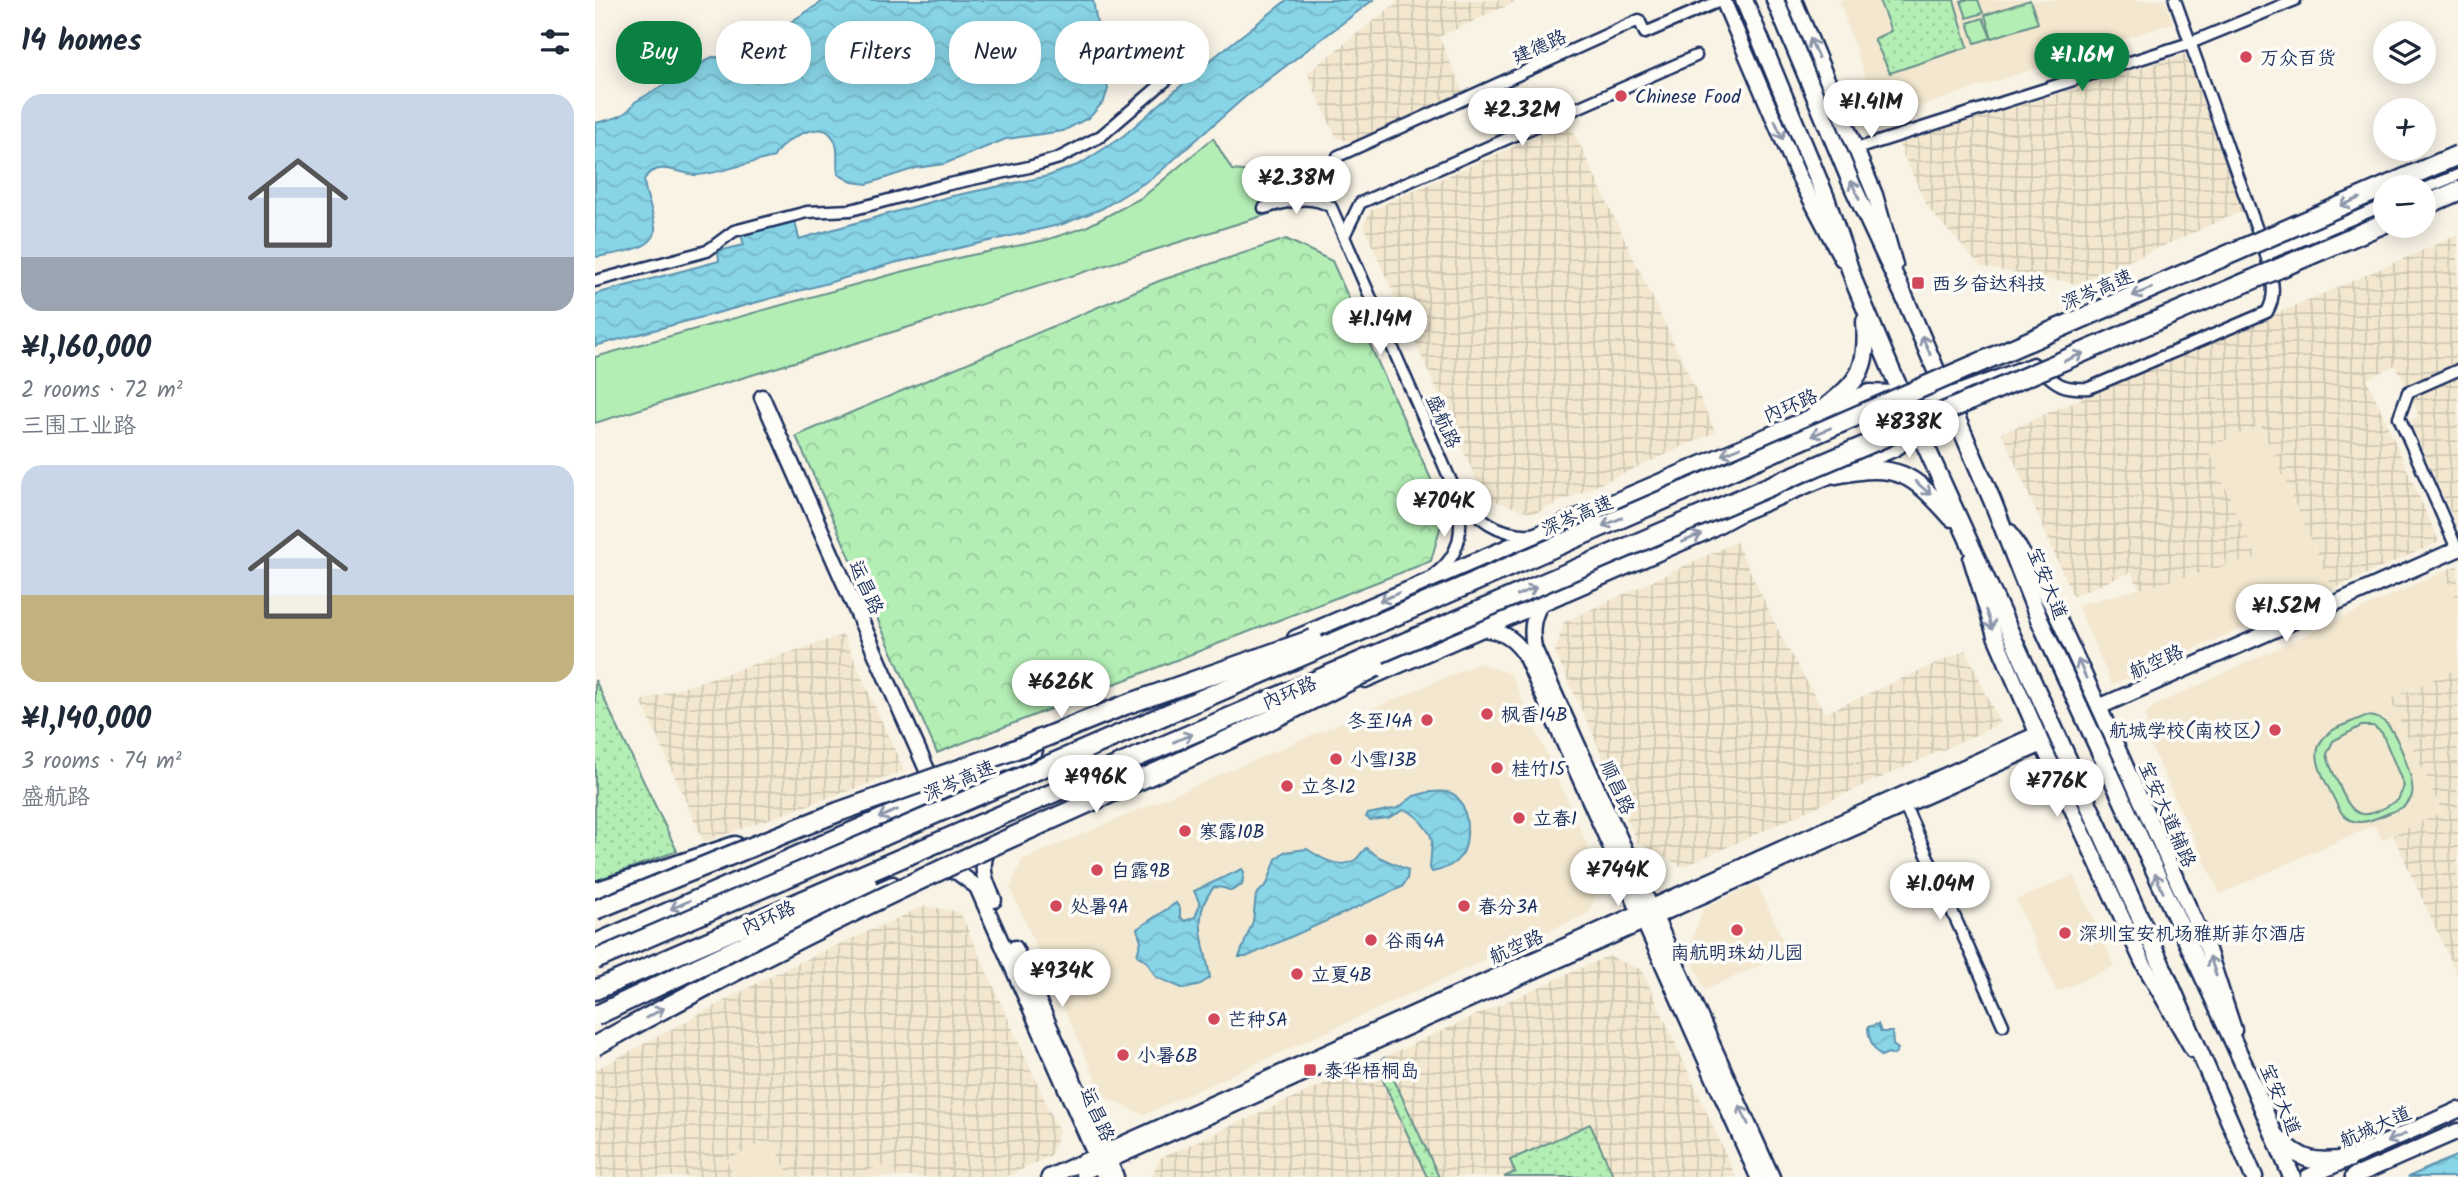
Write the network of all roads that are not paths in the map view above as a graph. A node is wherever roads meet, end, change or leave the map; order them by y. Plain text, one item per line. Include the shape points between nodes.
1 (1722, 0) edge
2 (1744, 0) edge
3 (1775, 0) edge
4 (1794, 0) edge
5 (2175, 0) edge
6 (2295, 0) edge
7 (2190, 43) junction
8 (1696, 56) dead end
9 (1162, 84) edge
10 (1856, 149) junction
11 (2458, 155) edge
12 (1338, 156) dead end
13 (2458, 175) edge
14 (2436, 184) edge
15 (2458, 191) edge
16 (2436, 201) edge
17 (1264, 208) dead end
18 (2373, 210) edge
19 (2373, 228) edge
20 (1344, 236) junction
21 (2266, 255) junction
22 (595, 281) edge
23 (1855, 284) junction
24 (1904, 296) junction
25 (1864, 308) junction
26 (2458, 370) edge
27 (1901, 393) junction
28 (1946, 395) junction
29 (762, 397) dead end
30 (1816, 415) junction
31 (1916, 426) junction
32 (1836, 475) junction
33 (1457, 495) junction
34 (1992, 500) junction
35 (1542, 531) junction
36 (1962, 531) junction
37 (2458, 549) edge
38 (1426, 581) junction
39 (1458, 589) junction
40 (1541, 603) junction
41 (1489, 608) junction
42 (1483, 629) junction
43 (2099, 707) junction
44 (2040, 739) junction
45 (937, 793) junction
46 (1905, 806) junction
47 (838, 812) junction
48 (962, 832) junction
49 (996, 839) junction
50 (927, 869) junction
51 (595, 892) edge
52 (595, 910) edge
53 (1647, 914) junction
54 (595, 943) edge
55 (595, 960) edge
56 (595, 990) edge
57 (595, 1015) edge
58 (2003, 1025) dead end
59 (595, 1046) edge
60 (2250, 1078) junction
61 (2211, 1081) junction
62 (2458, 1110) edge
63 (2269, 1124) junction
64 (2458, 1131) edge
65 (2233, 1134) junction
66 (2349, 1159) junction
67 (1103, 1162) edge
68 (2354, 1176) edge
69 (1049, 1177) edge
70 (1072, 1177) edge
71 (1116, 1177) edge
72 (1758, 1177) edge
73 (1772, 1177) edge
74 (2239, 1177) edge
75 (2254, 1177) edge
76 (2292, 1177) edge
77 (2308, 1177) edge

1 - 12 street, 建德路 via 1645,33 1639,20
1 -> 23 main road via 1798,175
2 - 23 main road via 1826,198
24 -> 3 main road, 宝安大道
10 -> 4 main road
5 - 7 street
6 - 7 street
7 - 10 street
7 - 21 street
8 - 20 street via 1360,203
9 - 22 street via 1101,136 1052,161 851,210 807,212 734,231 707,251
10 - 24 main road via 1875,195
11 -> 39 highway, 深岑高速, bridge
13 - 14 street
15 - 16 highway
17 - 20 street, 盛航路 via 1307,199 1321,201 1331,207
18 - 21 street
41 -> 19 highway, bridge
20 - 33 street, 盛航路
21 - 28 street via 2273,302 2267,312 2254,318 2089,388 2060,386 2033,363
23 - 25 main road
28 -> 24 main road, 宝安大道
25 - 27 main road
25 - 30 main road via 1866,353 1859,375
26 - 37 street via 2408,392 2399,417
27 - 28 main road, 内环路
27 - 30 main road, 内环路 via 1870,392
27 - 31 main road
28 - 31 main road, 内环路
28 - 34 main road, 宝安大道
29 - 45 main road, 运昌路
30 -> 35 main road, 内环路
31 - 32 main road, 内环路 via 1899,446
31 - 36 main road
32 -> 36 main road via 1877,469 1896,472 1927,490
40 -> 32 main road, 内环路
33 - 35 street via 1494,528 1523,534
33 - 38 street via 1461,520 1457,549
43 -> 34 main road, 宝安大道辅路 via 2054,609
60 -> 34 main road, 宝安大道 via 2039,619
35 - 38 main road, 内环路
36 -> 44 main road via 1989,618
36 - 61 main road
37 - 43 main road, 航空路
38 -> 45 main road, 内环路
39 - 47 highway, bridge via 1125,705
39 - 55 highway, 深岑高速, bridge
40 - 42 main road, 内环路
40 - 53 main road, 顺昌路 via 1532,625 1534,648
48 -> 41 highway, bridge
59 -> 41 highway, bridge via 733,972 970,856 1322,695
42 - 49 main road, 内环路
42 - 53 main road, 顺昌路 via 1508,636 1524,653
60 -> 43 main road, 宝安大道辅路 via 2208,950
44 - 46 main road, 航空路
44 - 53 main road, 航空路
44 - 61 main road via 2143,963
45 -> 54 main road, 内环路
46 - 53 main road, 航空路
46 - 58 street
47 - 51 highway, bridge
47 - 52 highway, bridge
48 - 56 highway
48 - 57 highway, bridge via 826,907
49 - 50 main road, 内环路
49 - 67 main road, 运昌路 via 984,860 986,883
50 - 57 main road, 内环路
50 - 67 main road, 运昌路 via 957,872 977,887
53 - 67 main road, 航空路
53 - 72 main road, 顺昌路
73 -> 53 main road, 顺昌路
60 - 63 main road, 宝安大道
61 - 65 main road
62 -> 66 main road, 航城大道
63 - 66 main road via 2279,1139 2304,1158 2319,1162
63 - 76 main road, 宝安大道
64 - 68 main road, 航城大道
65 - 74 main road
65 - 75 main road
66 - 77 main road, 航城大道
67 - 69 main road, 航空路
67 - 70 main road, 航空路
67 - 71 main road, 运昌路

